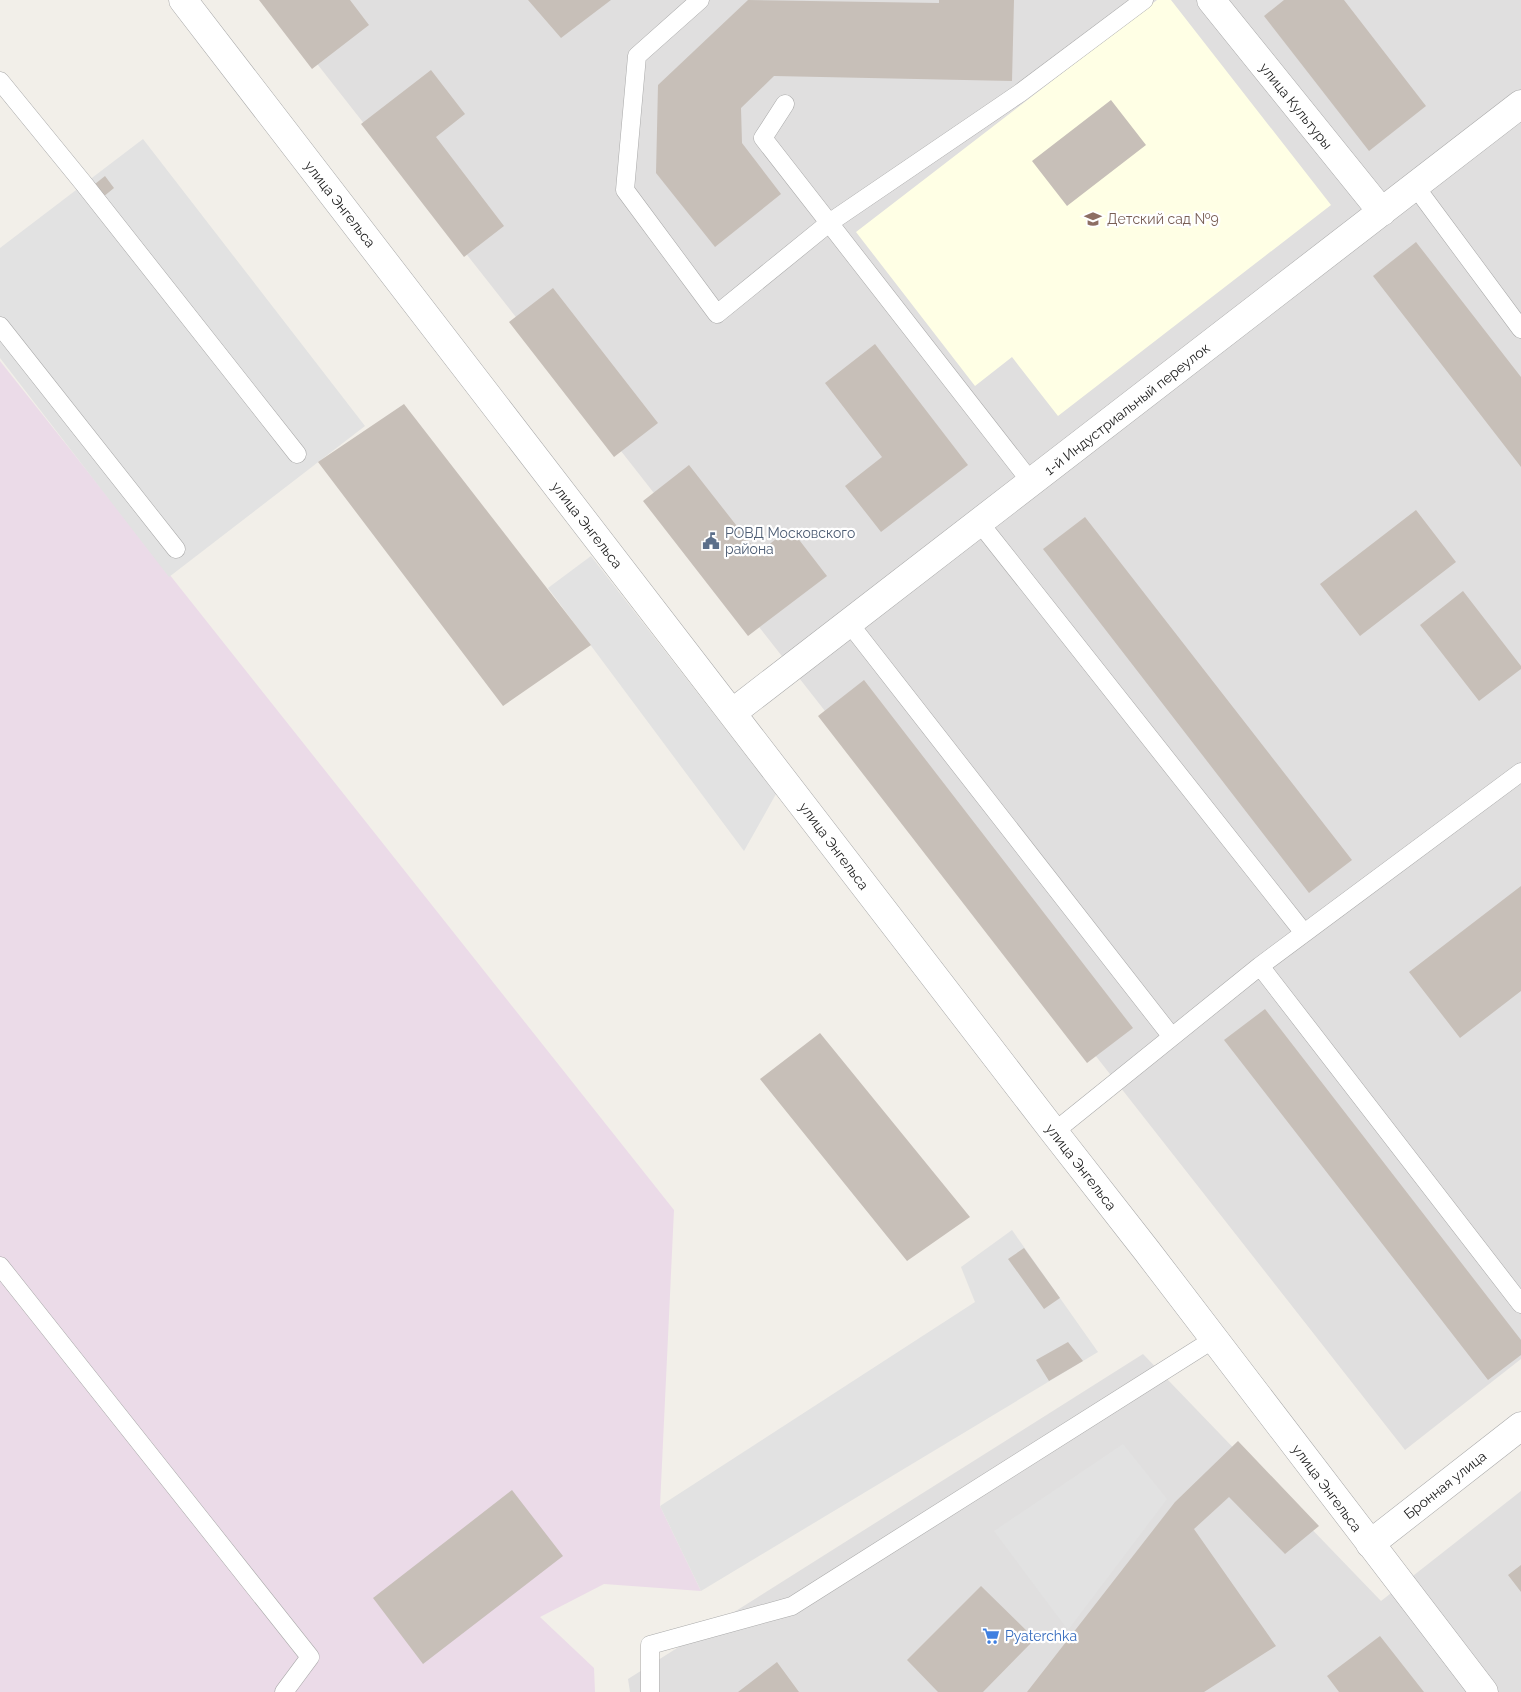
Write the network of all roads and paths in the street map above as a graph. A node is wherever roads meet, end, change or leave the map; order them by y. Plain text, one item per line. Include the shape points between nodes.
1 (183, 0) edge
2 (700, 0) edge
3 (1144, 0) edge
4 (1211, 0) edge
5 (0, 81) edge
6 (785, 104) dead end
7 (1521, 104) edge
8 (1415, 186) junction
9 (1382, 212) junction
10 (829, 223) junction
11 (0, 326) edge
12 (1521, 329) edge
13 (297, 454) dead end
14 (1031, 482) junction
15 (979, 522) junction
16 (176, 549) dead end
17 (850, 622) junction
18 (732, 713) junction
19 (1521, 772) edge
20 (1304, 933) junction
21 (1260, 966) junction
22 (1172, 1036) junction
23 (1054, 1132) junction
24 (0, 1266) edge
25 (1521, 1304) edge
26 (1214, 1339) junction
27 (1521, 1426) edge
28 (1370, 1544) junction
29 (284, 1692) edge
30 (650, 1692) edge
31 (1484, 1692) edge

1 - 18 street, улица Энгельса via 708,694
2 - 10 lane via 637,56 625,190 717,314
3 - 10 lane via 1020,93
4 - 9 street, улица Культуры
5 - 13 lane
6 - 10 lane via 764,138
7 - 8 street, 1-й Индустриальный переулок
8 - 9 street, 1-й Индустриальный переулок
8 - 12 lane
9 - 14 street, 1-й Индустриальный переулок
10 - 14 lane
11 - 16 lane
14 - 15 street, 1-й Индустриальный переулок
15 - 17 street, 1-й Индустриальный переулок
15 - 20 lane
17 - 18 street, 1-й Индустриальный переулок
17 - 22 lane
18 - 23 street, улица Энгельса
19 - 20 lane
20 - 21 lane
21 - 22 lane
21 - 25 lane
22 - 23 lane
23 - 26 street, улица Энгельса
24 - 29 lane via 310,1657
26 - 28 street, улица Энгельса
26 - 30 lane via 792,1606 650,1645
27 - 28 street, Бронная улица
28 - 31 street, улица Энгельса

